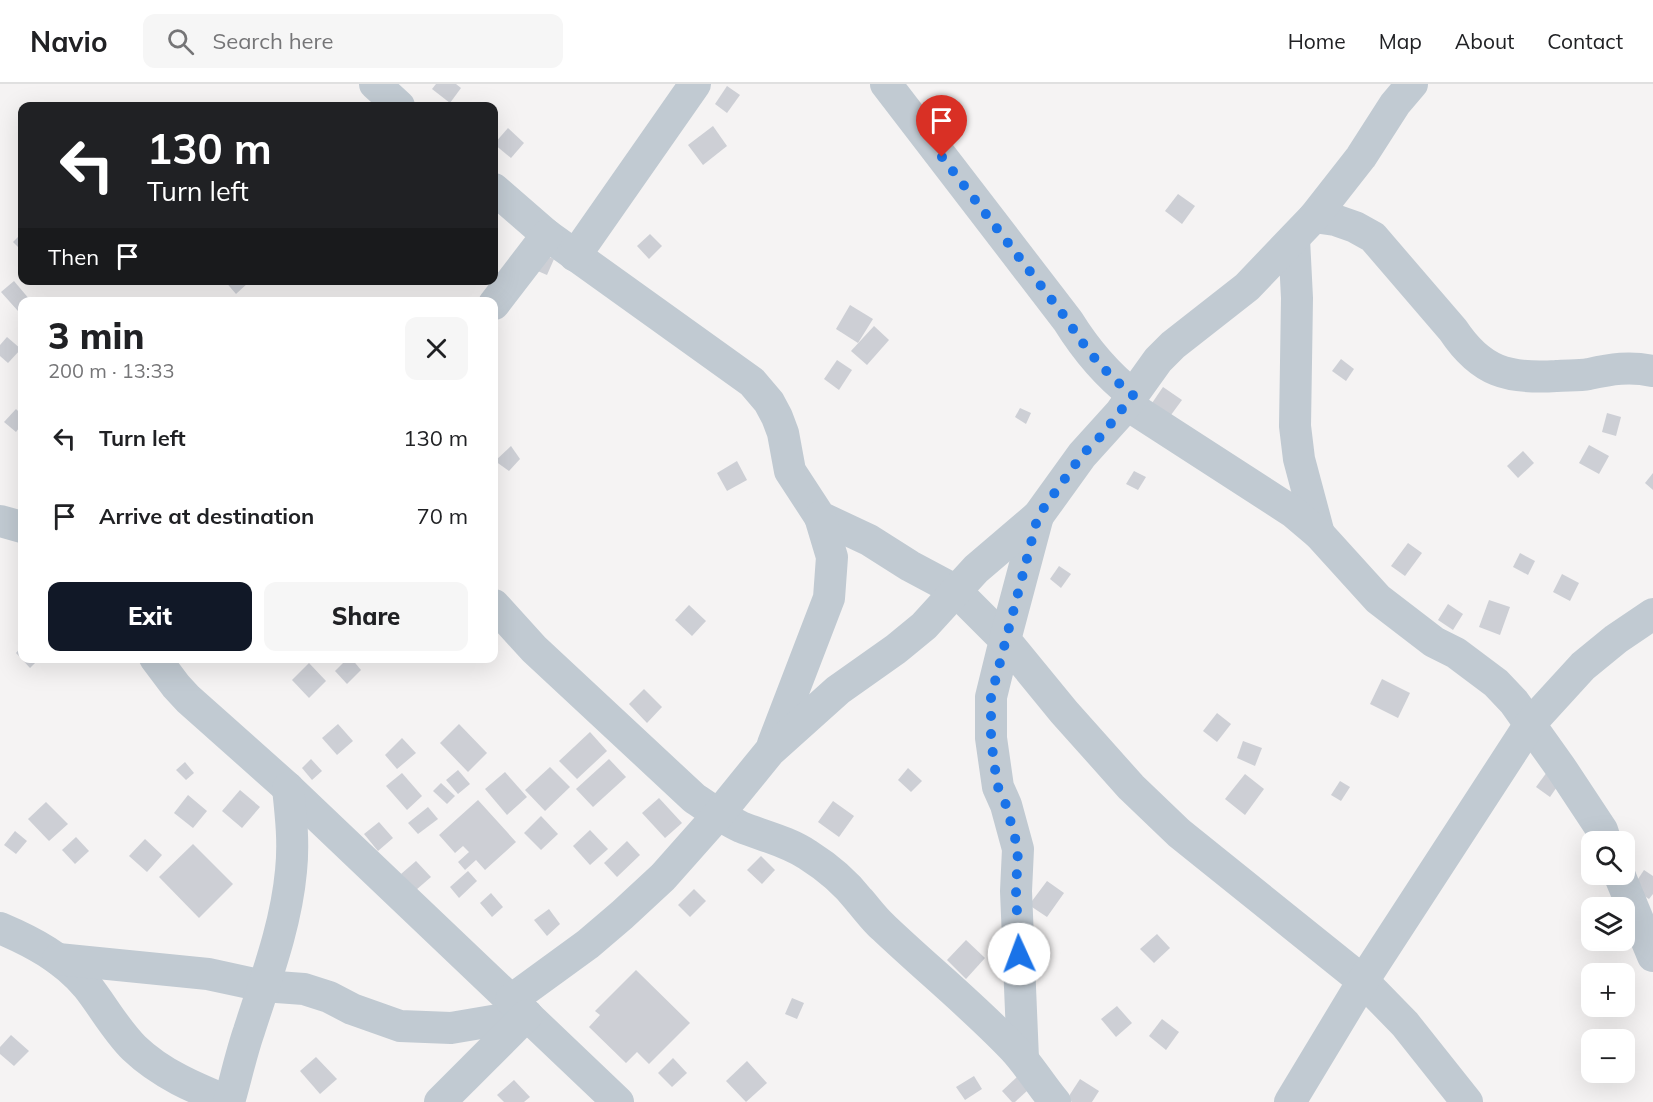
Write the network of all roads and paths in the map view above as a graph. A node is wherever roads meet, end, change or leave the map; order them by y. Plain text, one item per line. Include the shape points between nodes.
1 (375, 84) edge
2 (695, 84) edge
3 (886, 84) edge
4 (1412, 84) edge
5 (395, 102) edge
6 (498, 192) edge
7 (1304, 228) junction
8 (547, 235) junction
9 (575, 256) junction
10 (498, 299) edge
11 (1653, 371) edge
12 (1130, 399) junction
13 (1038, 516) junction
14 (820, 517) junction
15 (0, 522) edge
16 (18, 526) edge
17 (1319, 534) junction
18 (956, 590) junction
19 (498, 609) edge
20 (1653, 614) edge
21 (1005, 640) junction
22 (159, 663) edge
23 (1530, 724) junction
24 (770, 751) junction
25 (288, 788) junction
26 (718, 815) junction
27 (1602, 831) edge
28 (1624, 885) edge
29 (0, 928) edge
30 (1653, 956) edge
31 (57, 959) junction
32 (1363, 981) junction
33 (263, 986) junction
34 (519, 1008) junction
35 (1023, 1059) junction
36 (229, 1102) edge
37 (440, 1102) edge
38 (618, 1102) edge
39 (1055, 1102) edge
40 (1290, 1102) edge
41 (1467, 1102) edge

1 - 5 street
2 - 9 street
3 - 12 street via 1086,348
4 - 7 street
6 - 8 street
7 - 11 street via 1335,220 1373,237 1462,345 1474,357 1507,374 1527,378 1622,368
7 - 12 street via 1247,287 1173,345
7 - 17 street via 1297,298 1296,426 1299,459
8 - 9 street
8 - 10 street
9 - 14 street via 761,391 780,425 790,471
12 - 13 street via 1082,455
12 - 17 street
13 - 18 street
13 - 21 street
14 - 18 street
14 - 24 street via 832,557 828,598
15 - 16 street
17 - 23 street via 1378,598 1434,642 1477,667 1514,702
18 - 21 street
18 - 24 street via 924,626 838,690
19 - 26 street via 534,649 694,798
20 - 23 street via 1583,666
21 - 32 street via 1139,794 1230,875
21 - 35 street via 991,697 991,738 998,787 1018,849
22 - 25 street via 189,699
23 - 27 street
23 - 32 street
24 - 26 street
25 - 33 street via 291,870 281,932
25 - 34 street
26 - 34 street via 663,877
26 - 35 street via 783,842 829,869 872,917
28 - 30 street
29 - 31 street
31 - 33 street via 208,974
31 - 36 street via 70,968 116,1027 148,1059 181,1082
32 - 40 street
32 - 41 street via 1405,1024
33 - 34 street via 304,989 400,1026 451,1028
33 - 36 street
34 - 37 street
34 - 38 street
35 - 39 street

